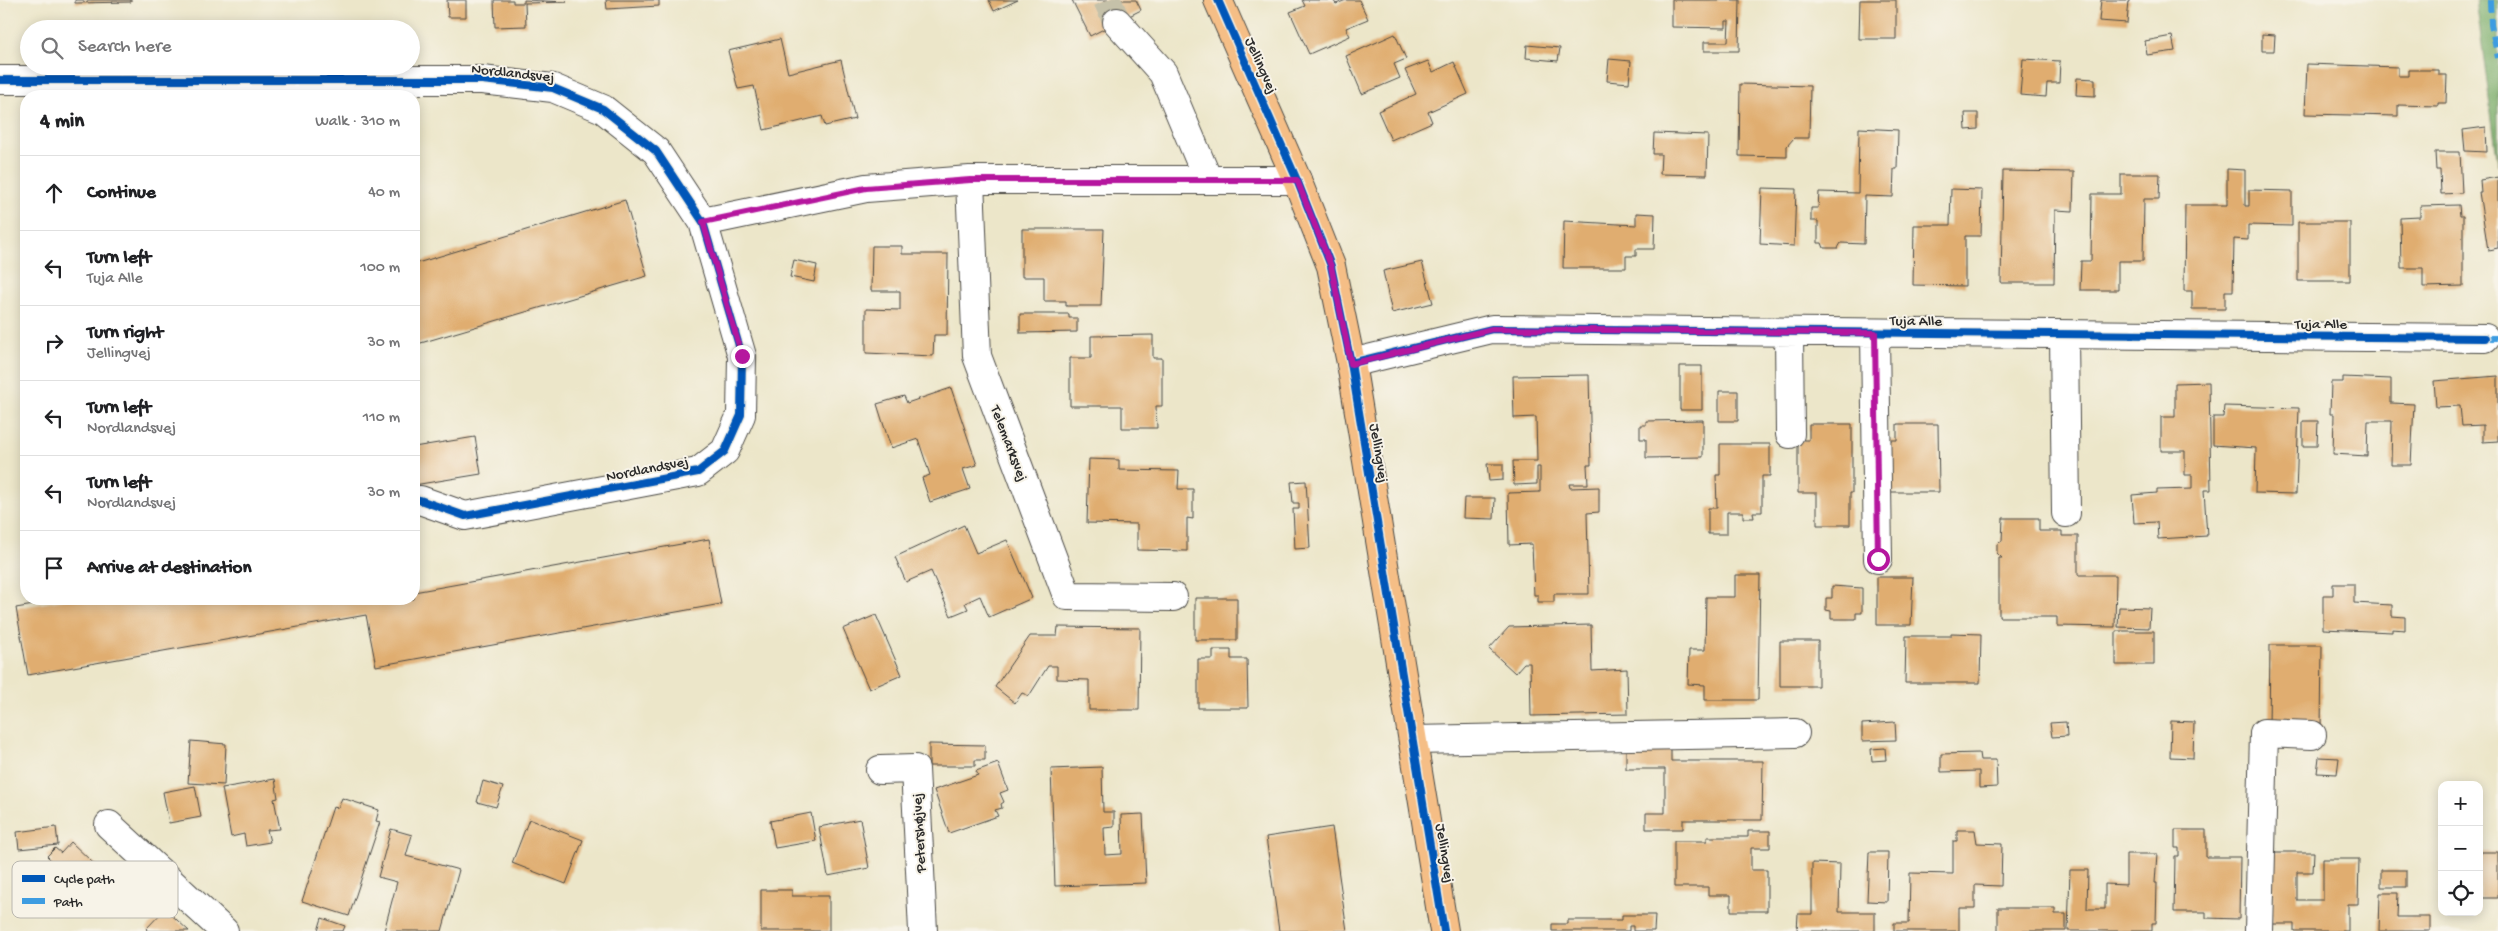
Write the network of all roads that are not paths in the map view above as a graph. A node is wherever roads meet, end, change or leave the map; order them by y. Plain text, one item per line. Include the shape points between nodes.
1 (1218, 0) edge
2 (1118, 22) tunnel mouth
3 (0, 80) edge
4 (970, 180) junction
5 (1208, 180) junction
6 (1297, 180) junction
7 (703, 222) junction
8 (1789, 332) junction
9 (1875, 333) junction
10 (2064, 335) junction
11 (2485, 338) dead end
12 (1351, 364) junction
13 (1790, 434) dead end
14 (420, 500) edge
15 (2066, 513) dead end
16 (1878, 559) dead end
17 (1173, 597) dead end
18 (1795, 733) dead end
19 (2312, 735) dead end
20 (1413, 740) junction
21 (880, 770) dead end
22 (109, 825) dead end
23 (148, 861) edge
24 (178, 889) edge
25 (224, 931) edge
26 (923, 931) edge
27 (1444, 931) edge
28 (2259, 931) edge

1 - 6 main road, Jellingvej
2 - 5 street via 1163,73
3 - 7 street, Nordlandsvej via 482,80 553,88 603,110 656,151
4 - 5 street
4 - 7 street via 866,188
4 - 17 street, Telemarksvej via 977,356 1068,596
5 - 6 street
6 - 12 main road, Jellingvej via 1331,266
7 - 14 street, Nordlandsvej via 742,356 740,415 725,451 698,472 465,516
8 - 9 street, Tuja Alle
8 - 12 street, Tuja Alle via 1492,329
8 - 13 street
9 - 10 street, Tuja Alle
9 - 16 street
10 - 11 street, Tuja Alle
10 - 15 street
12 - 20 main road, Jellingvej
18 - 20 street
19 - 28 street via 2264,733
20 - 27 main road, Jellingvej
21 - 26 street, Petershøjvej via 914,769
22 - 23 street
24 - 25 street

